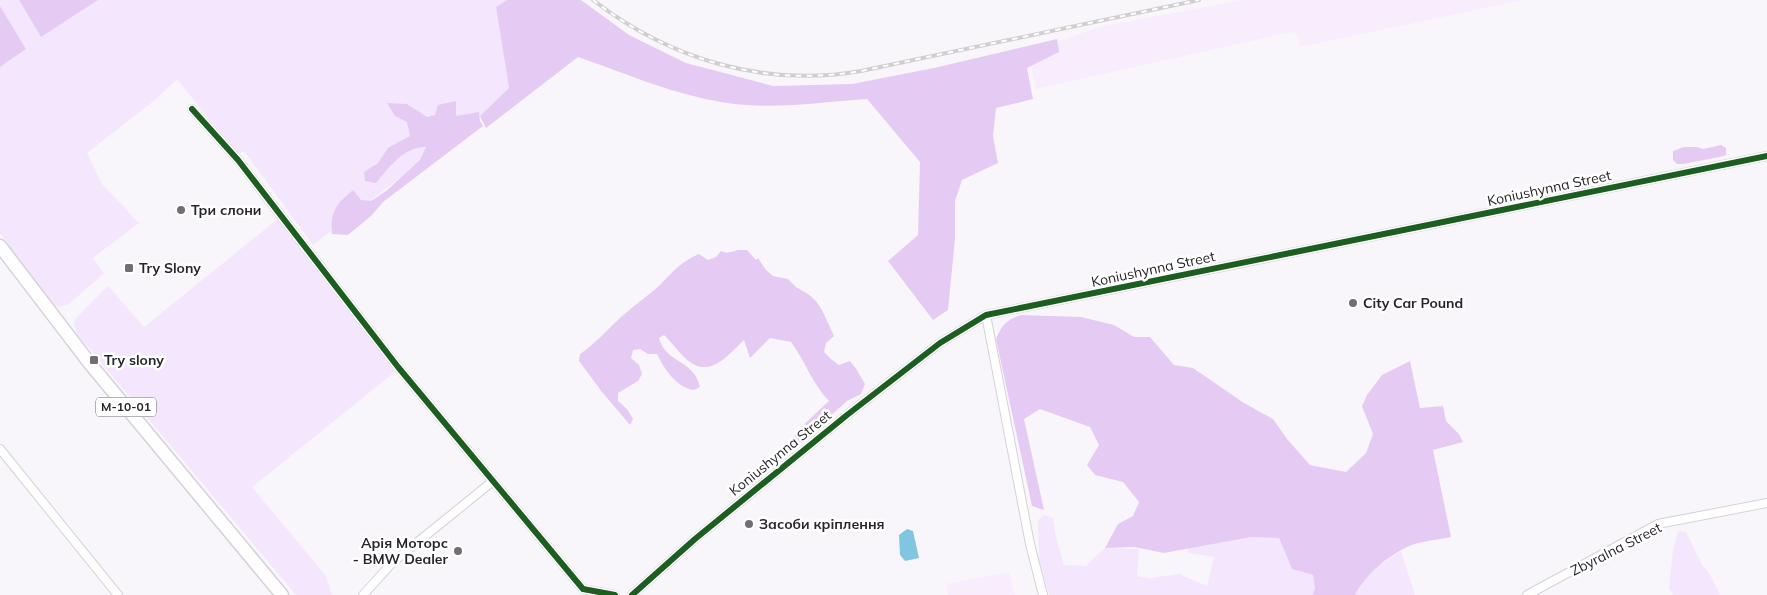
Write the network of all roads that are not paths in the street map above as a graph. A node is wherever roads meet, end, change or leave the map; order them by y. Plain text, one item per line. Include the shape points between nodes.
1 (192, 109) dead end
2 (1767, 156) edge
3 (0, 246) edge
4 (986, 315) junction
5 (0, 449) edge
6 (494, 481) junction
7 (1767, 503) edge
8 (118, 595) edge
9 (282, 595) edge
10 (362, 595) edge
11 (615, 595) edge
12 (632, 595) edge
13 (1043, 595) edge
14 (1527, 595) edge

1 - 6 street via 238,160 398,367
2 - 4 street, Koniushynna Street
3 - 9 highway, М-10-01 via 91,365
4 - 12 street, Koniushynna Street via 940,343 847,415
4 - 13 street via 1030,544
5 - 8 street
6 - 10 street via 393,562
6 - 11 street via 583,589
7 - 14 street, Zbyralna Street via 1658,524

